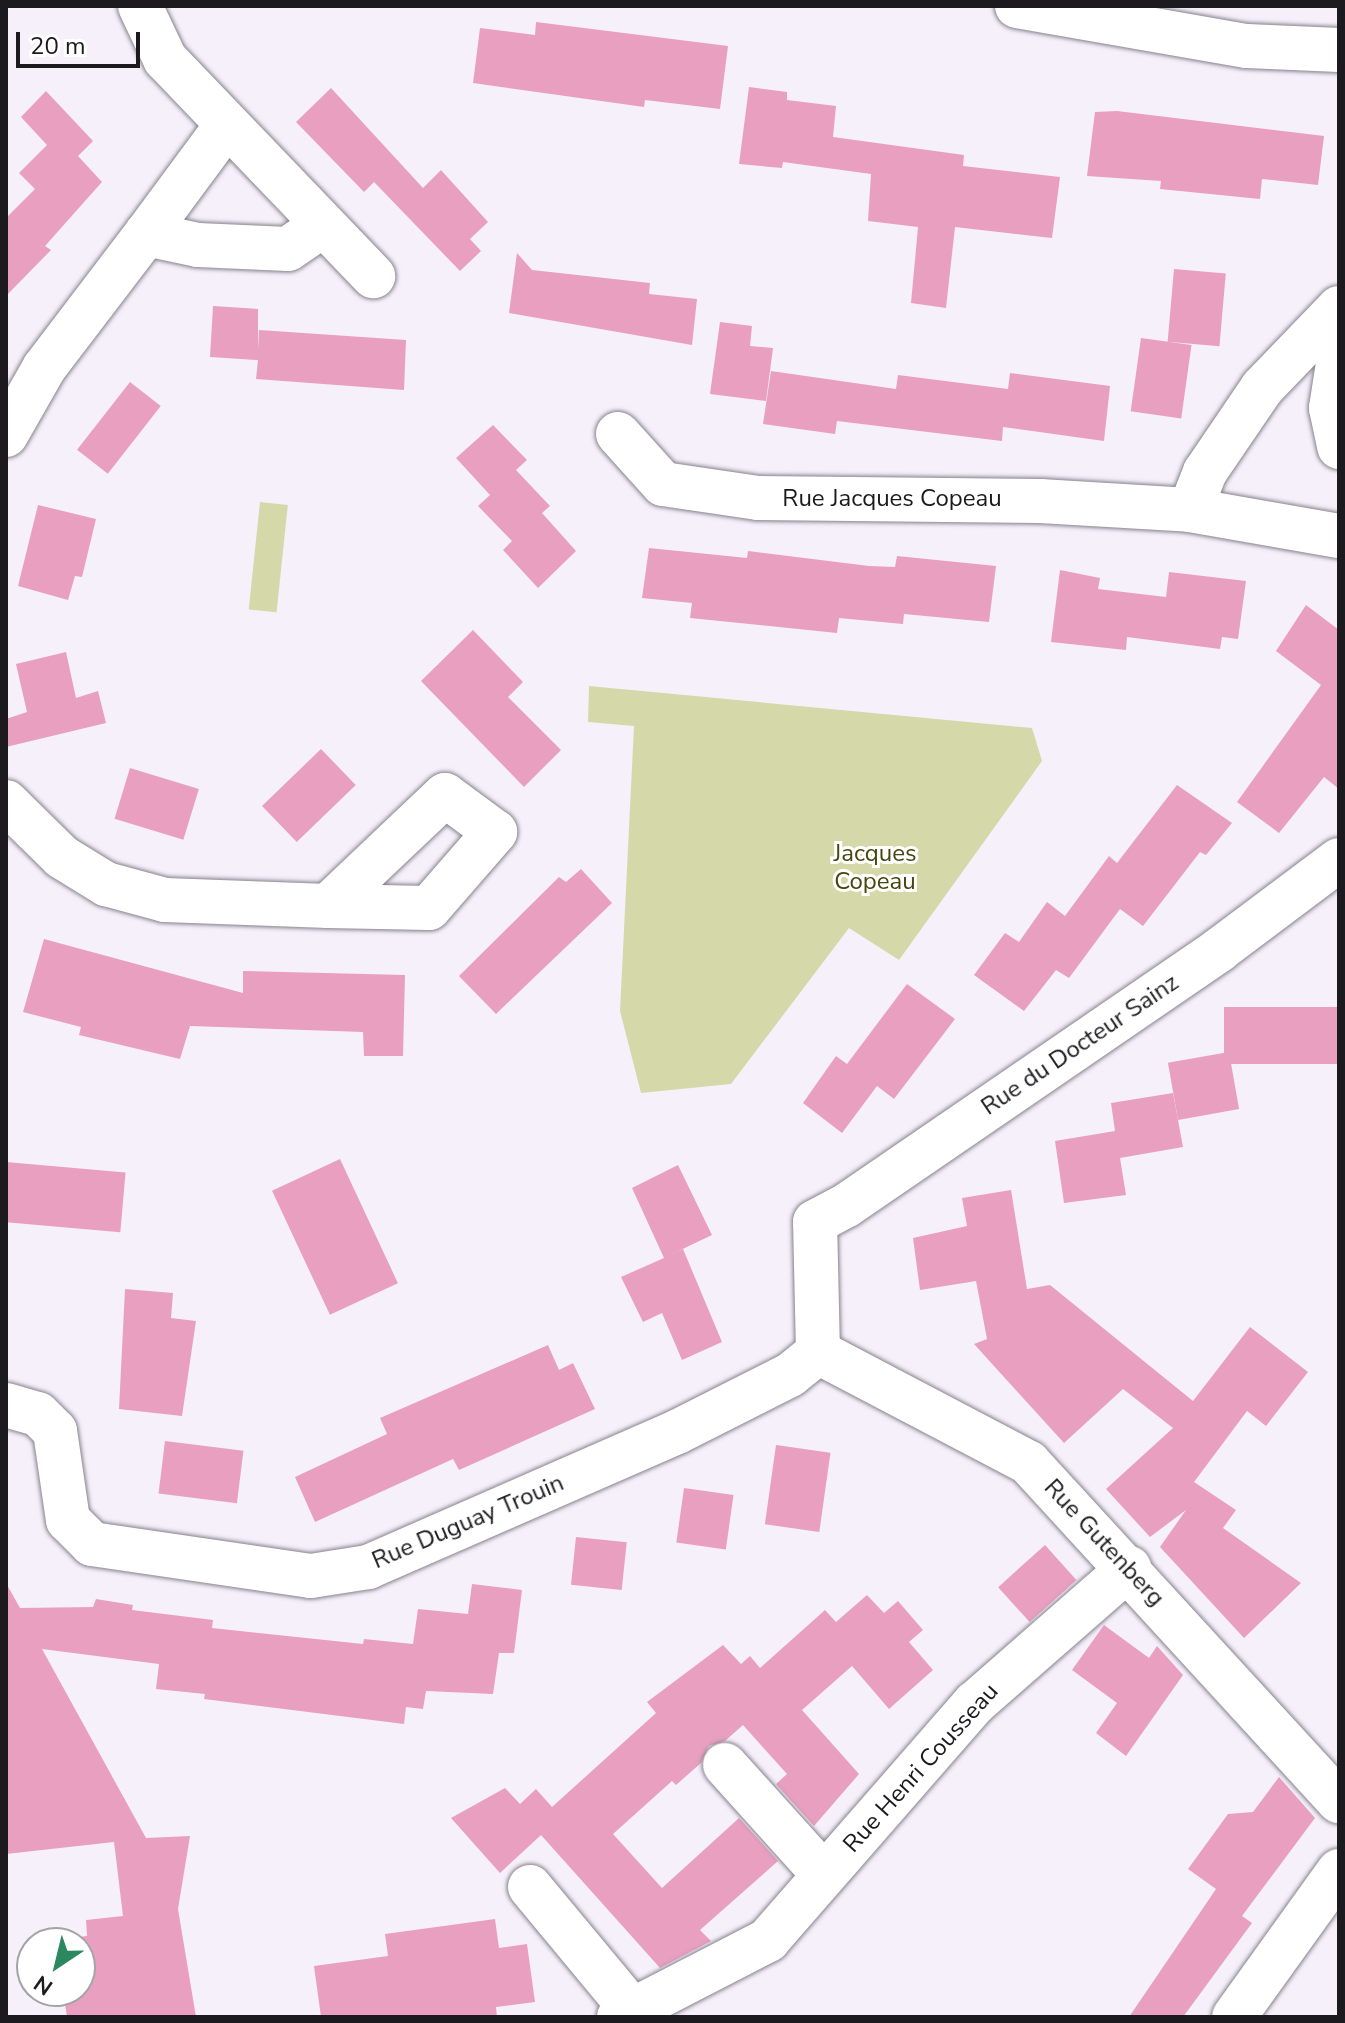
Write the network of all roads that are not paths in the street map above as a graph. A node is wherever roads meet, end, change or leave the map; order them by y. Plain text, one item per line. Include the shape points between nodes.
1 (140, 6) edge
2 (1017, 6) edge
3 (1115, 16) edge
4 (1339, 50) edge
5 (226, 126) junction
6 (323, 225) junction
7 (146, 234) junction
8 (373, 276) dead end
9 (1339, 308) edge
10 (1339, 357) edge
11 (618, 434) dead end
12 (6, 435) edge
13 (1339, 447) edge
14 (1190, 510) junction
15 (1339, 536) edge
16 (6, 802) edge
17 (1339, 860) edge
18 (328, 906) dead end
19 (818, 1352) junction
20 (6, 1405) edge
21 (1129, 1568) junction
22 (725, 1765) dead end
23 (1339, 1801) edge
24 (1339, 1871) edge
25 (824, 1875) junction
26 (530, 1887) dead end
27 (626, 2014) edge
28 (1234, 2017) edge

1 - 5 street via 165,59
2 - 3 street
3 - 4 street via 1247,46
5 - 6 street
5 - 7 street
6 - 7 street via 288,249 198,245
6 - 8 street
7 - 12 street via 44,368
9 - 14 street via 1262,388 1205,472
10 - 13 street via 1331,408
11 - 14 street, Rue Jacques Copeau via 663,484 758,498 1040,501
14 - 15 street, Rue Jacques Copeau
16 - 18 street via 62,857 106,884 165,900
17 - 19 street, Rue du Docteur Sainz via 1219,950 815,1222
19 - 20 street, Rue Duguay Trouin via 790,1375 663,1438 368,1567 311,1576 92,1544 68,1520 55,1431 38,1414
19 - 21 street, Rue Gutenberg via 1029,1463
21 - 23 street, Rue Gutenberg
21 - 25 street, Rue Henri Cousseau via 975,1703
22 - 25 street, Rue Henri Cousseau
24 - 28 street
25 - 27 street, Rue Henri Cousseau via 768,1940
26 - 27 street, Rue Henri Cousseau

